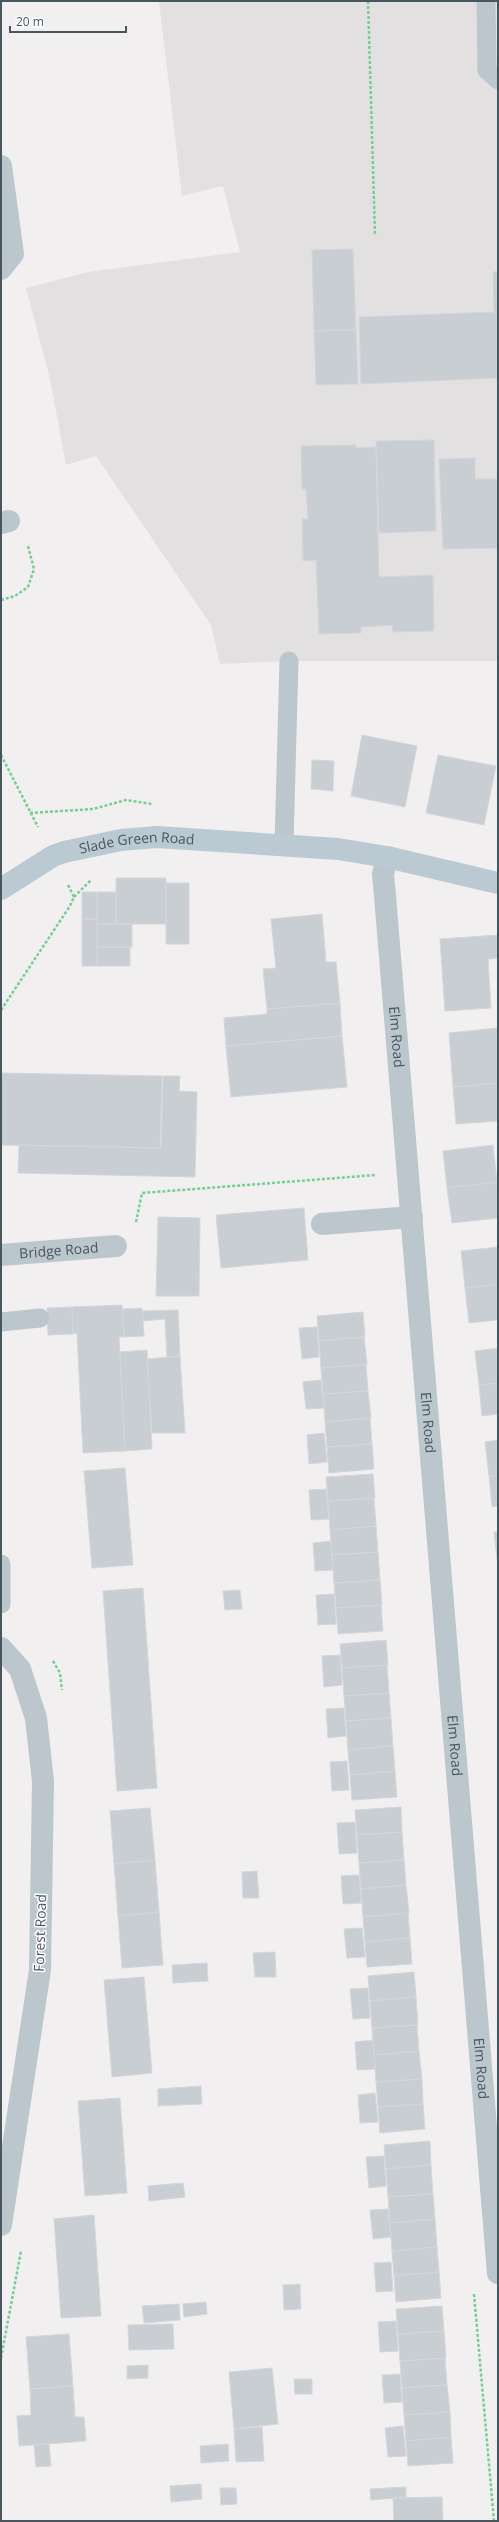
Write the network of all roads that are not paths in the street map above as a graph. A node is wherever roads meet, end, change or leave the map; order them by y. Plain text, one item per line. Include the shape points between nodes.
1 (486, 1) edge
2 (498, 80) edge
3 (1, 166) edge
4 (1, 269) edge
5 (290, 661) dead end
6 (284, 844) junction
7 (387, 857) junction
8 (498, 883) edge
9 (1, 889) edge
10 (412, 1217) junction
11 (322, 1224) dead end
12 (116, 1246) road end
13 (1, 1255) edge
14 (40, 1318) dead end
15 (1, 1322) edge
16 (1, 1564) edge
17 (1, 1604) edge
18 (1, 1648) edge
19 (1, 2225) edge
20 (498, 2273) edge

1 - 2 lane via 487,70
3 - 4 street via 13,254
5 - 6 lane
6 - 7 street, Slade Green Road
6 - 9 street, Slade Green Road via 157,837 108,842 76,848 53,856
7 - 8 street, Slade Green Road
7 - 10 street, Elm Road via 384,874 385,896
10 - 11 street
10 - 20 street, Elm Road
12 - 13 street, Bridge Road
14 - 15 lane
16 - 17 lane
18 - 19 street, Forest Road via 20,1669 36,1718 43,1781 40,1970

